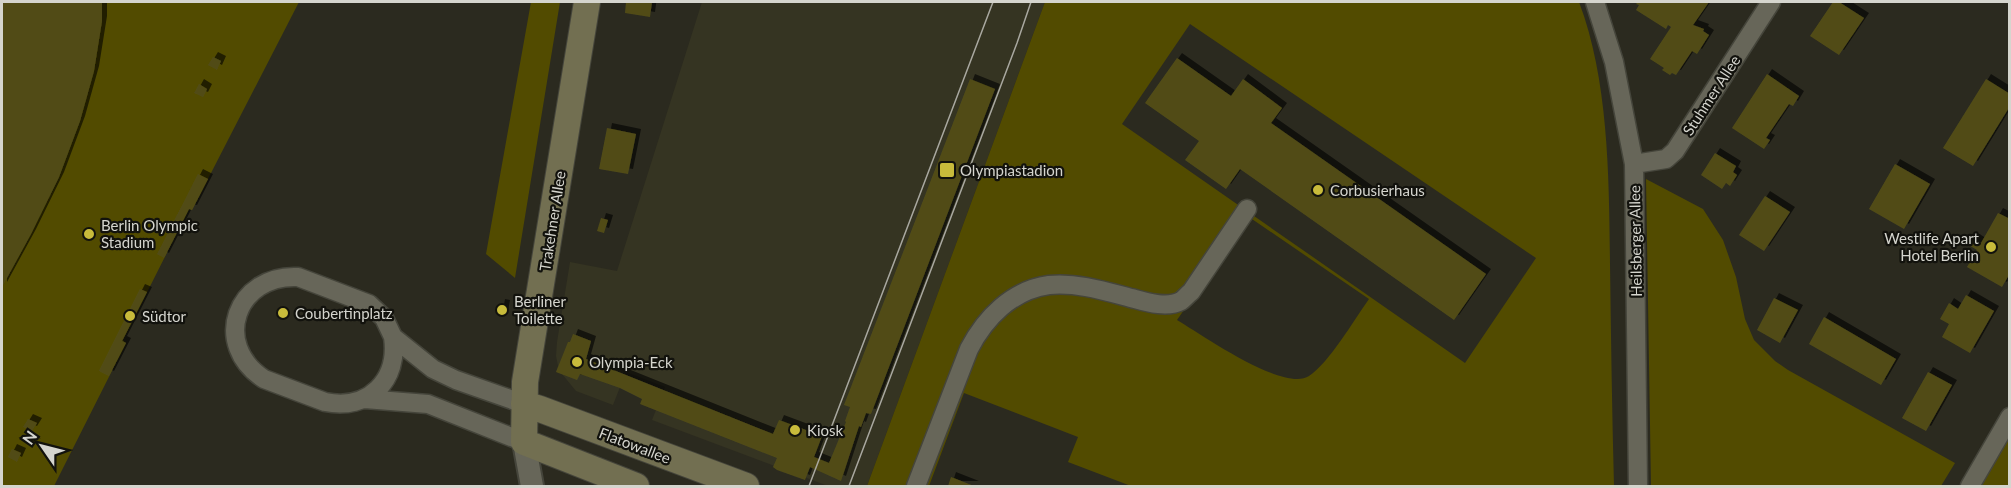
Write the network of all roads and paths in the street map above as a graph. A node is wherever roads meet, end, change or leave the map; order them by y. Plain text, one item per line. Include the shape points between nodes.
1 (587, 2) edge
2 (1595, 2) edge
3 (1771, 2) edge
4 (1634, 164) junction
5 (1247, 209) dead end
6 (393, 337) junction
7 (364, 399) junction
8 (524, 404) junction
9 (2010, 417) edge
10 (524, 442) junction
11 (532, 486) edge
12 (636, 486) edge
13 (746, 486) edge
14 (916, 486) edge
15 (1638, 486) edge
16 (1970, 486) edge

1 - 8 main road, Trakehner Allee
2 - 4 street, Heilsberger Allee via 1614,62
3 - 4 street, Stuhmer Allee via 1675,151 1666,159
4 - 15 street, Heilsberger Allee
5 - 14 street via 1181,301 1152,304 1084,287 1049,285 1006,303 977,333 969,349
6 - 7 street via 392,368 381,386
6 - 7 street via 384,318 369,304 298,277 268,281 244,300 236,319 236,339 242,358 256,373 325,402 345,405
6 - 8 street via 433,369
7 - 10 street via 428,404
8 - 10 main road, Trakehner Allee
8 - 13 main road, Flatowallee
9 - 16 street
10 - 11 street
10 - 12 main road

